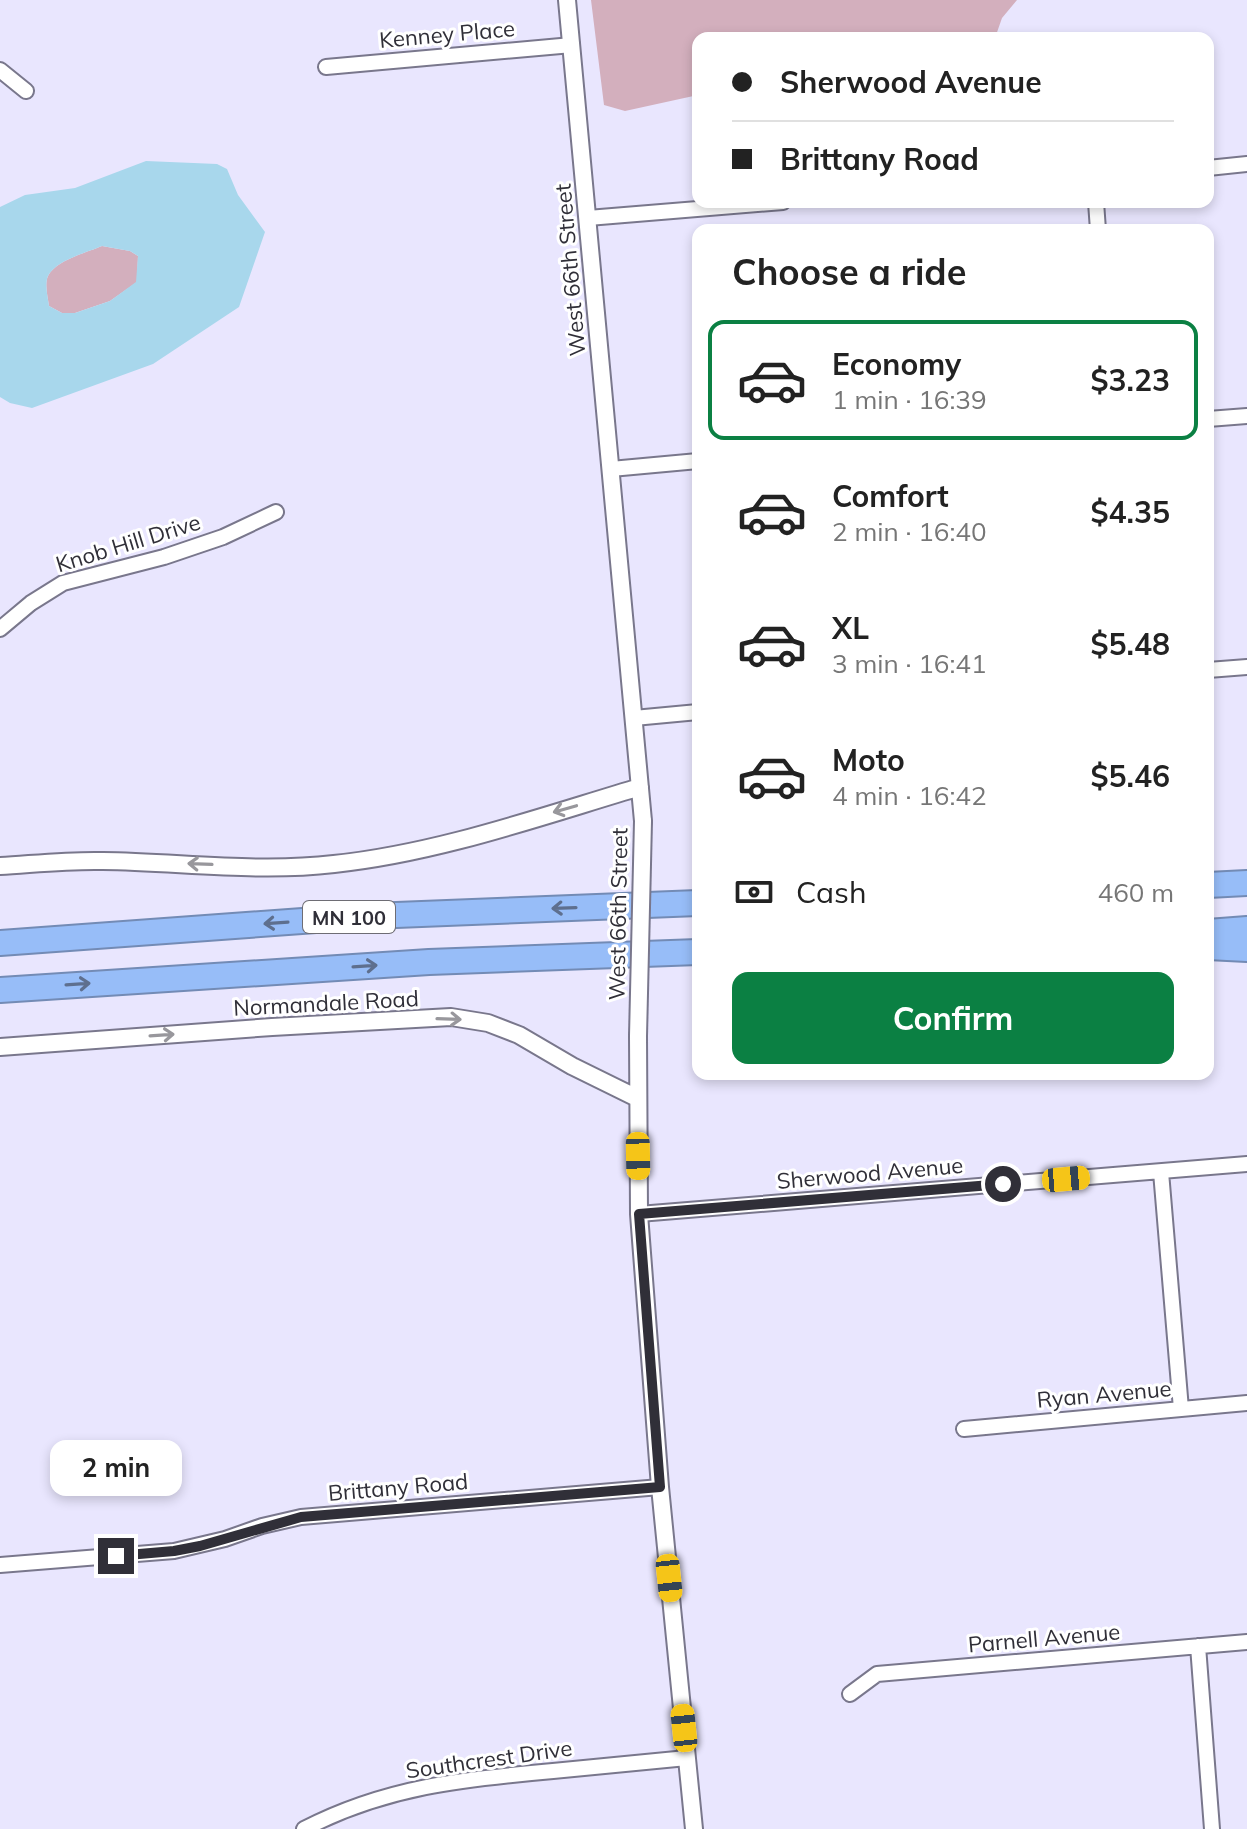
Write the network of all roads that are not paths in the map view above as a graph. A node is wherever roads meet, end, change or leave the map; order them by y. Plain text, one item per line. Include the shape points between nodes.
1 (567, 0) edge
2 (572, 45) junction
3 (326, 67) dead end
4 (0, 70) edge
5 (26, 91) dead end
6 (1247, 164) edge
7 (1214, 167) edge
8 (710, 208) edge
9 (588, 218) junction
10 (1247, 416) edge
11 (1214, 419) edge
12 (692, 462) edge
13 (611, 469) junction
14 (276, 512) dead end
15 (0, 629) edge
16 (1247, 667) edge
17 (1214, 670) edge
18 (692, 713) edge
19 (634, 718) junction
20 (640, 787) junction
21 (0, 866) edge
22 (1247, 883) edge
23 (1214, 885) edge
24 (692, 903) edge
25 (1247, 929) edge
26 (1214, 932) edge
27 (0, 943) edge
28 (1214, 947) edge
29 (1247, 949) edge
30 (692, 952) edge
31 (0, 990) edge
32 (0, 1047) edge
33 (637, 1098) junction
34 (1247, 1164) edge
35 (1161, 1172) junction
36 (639, 1214) junction
37 (1247, 1403) edge
38 (1181, 1409) junction
39 (964, 1429) dead end
40 (660, 1487) junction
41 (0, 1565) edge
42 (1247, 1642) edge
43 (1198, 1646) junction
44 (850, 1694) dead end
45 (687, 1758) junction
46 (304, 1829) edge
47 (694, 1829) edge
48 (1212, 1829) edge

1 - 2 street, West 66th Street
2 - 3 street, Kenney Place
2 - 9 street, West 66th Street
4 - 5 street
6 - 7 street
8 - 9 street
9 - 13 street, West 66th Street
10 - 11 street
12 - 13 street
13 - 19 street, West 66th Street
14 - 15 street, Knob Hill Drive via 164,557 63,583
16 - 17 street
18 - 19 street
19 - 20 street, West 66th Street
20 -> 21 street via 385,858 276,867 101,861
20 - 33 street, West 66th Street, bridge
22 - 23 highway
24 -> 27 highway, MN 100 via 371,916
25 - 26 highway
28 - 29 highway
31 -> 30 highway, MN 100 via 429,962
32 -> 33 street, Normandale Road via 451,1017 519,1035
33 - 36 street, West 66th Street
34 - 35 street, Sherwood Avenue
35 - 36 street, Sherwood Avenue
35 - 38 street
36 - 40 street, West 66th Street
37 - 38 street, Ryan Avenue
38 - 39 street, Ryan Avenue
40 - 41 street, Brittany Road via 301,1517 174,1551
40 - 45 street, West 66th Street
42 - 43 street, Parnell Avenue
43 - 44 street, Parnell Avenue via 877,1674
43 - 48 street
45 - 46 street, Southcrest Drive via 429,1785 369,1801
45 - 47 street, West 66th Street

